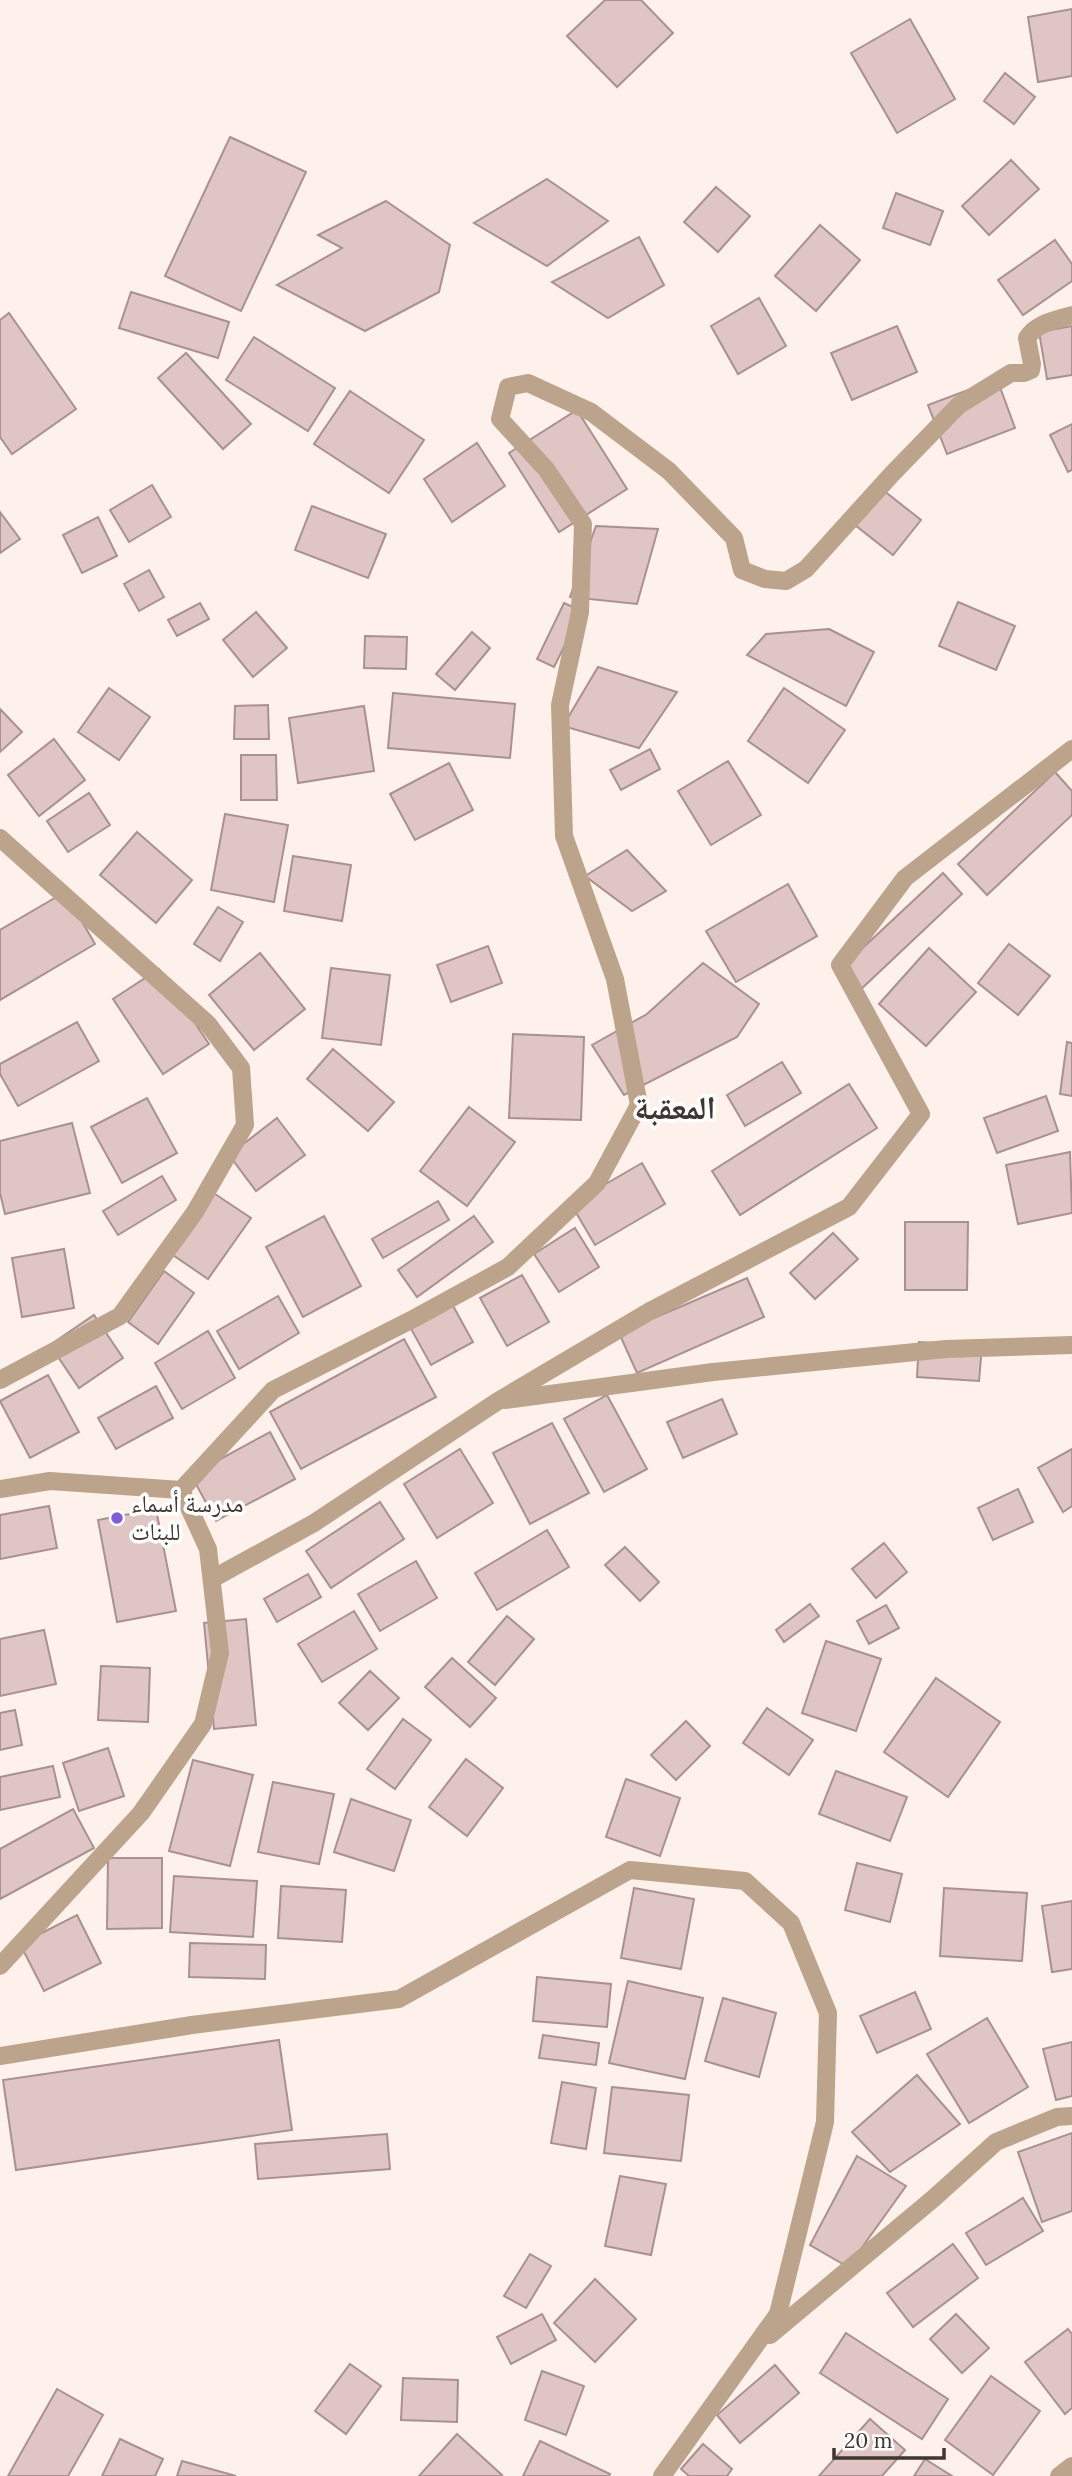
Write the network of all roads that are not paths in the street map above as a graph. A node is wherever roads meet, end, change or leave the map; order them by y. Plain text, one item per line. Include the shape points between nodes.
1 (1072, 315) edge
2 (1072, 748) edge
3 (0, 838) edge
4 (1072, 1345) edge
5 (0, 1380) edge
6 (498, 1401) junction
7 (0, 1489) edge
8 (181, 1490) junction
9 (212, 1580) junction
10 (0, 1966) edge
11 (0, 2056) edge
12 (1072, 2116) edge
13 (750, 2353) junction
14 (1072, 2466) edge
15 (662, 2476) edge
16 (1059, 2476) edge

1 - 8 street via 1031,331 1027,338 1031,370 1011,373 959,405 806,569 786,581 742,570 734,538 669,471 591,412 528,383 508,387 500,419 546,469 583,524 580,612 560,705 564,836 615,979 639,1105 597,1183 508,1267 273,1390
2 - 6 street via 905,878 840,965 921,1114 849,1207 650,1311
3 - 5 street via 208,1024 241,1068 245,1125 195,1212 120,1316
4 - 6 street via 946,1349 768,1366
6 - 9 street via 314,1523
7 - 8 street via 50,1481
8 - 9 street via 208,1549
9 - 10 street via 220,1653 202,1724 141,1813
11 - 13 street via 192,2025 399,1999 629,1870 745,1881 791,1923 828,2013 825,2122 778,2314
12 - 13 street via 1057,2117 996,2142
13 - 15 street
14 - 16 street

